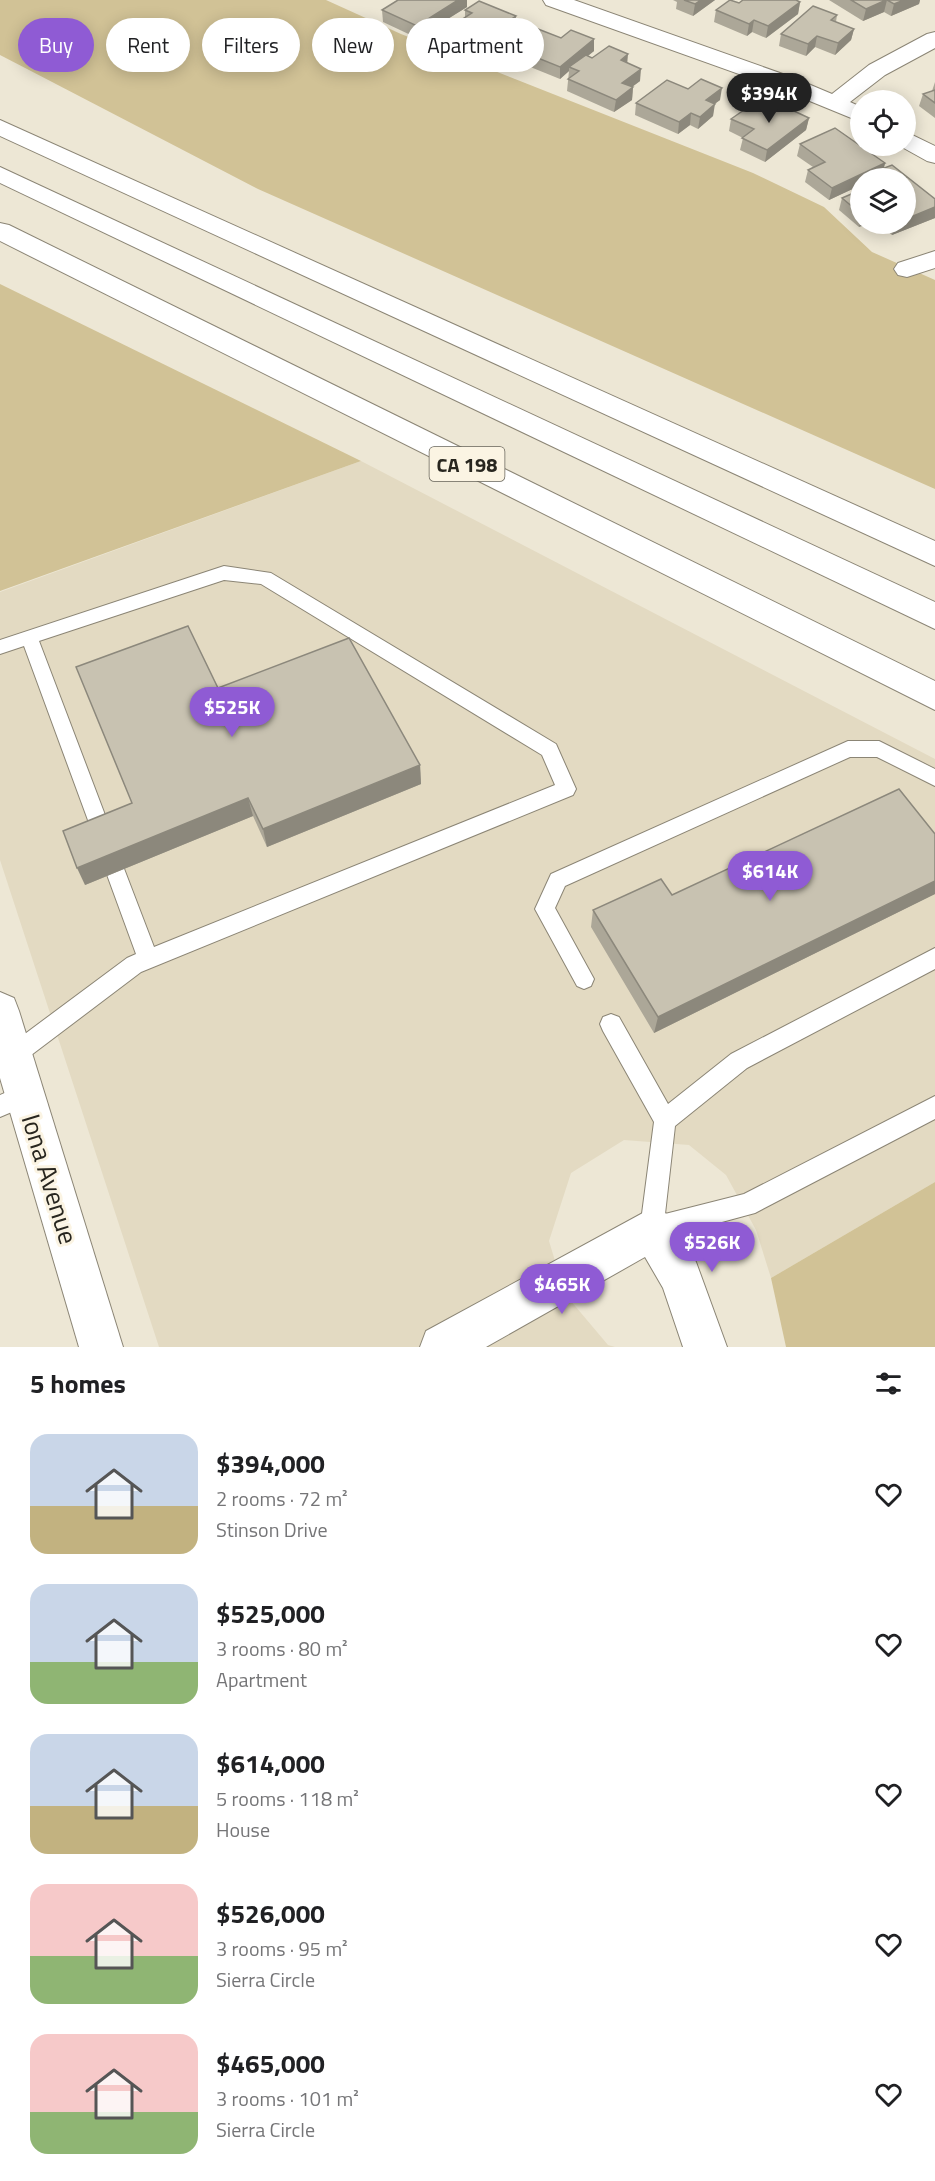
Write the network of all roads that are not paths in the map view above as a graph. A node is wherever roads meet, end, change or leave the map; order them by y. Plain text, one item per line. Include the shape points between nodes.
1 (554, 0) edge
2 (935, 39) edge
3 (835, 103) junction
4 (850, 110) edge
5 (0, 120) edge
6 (0, 127) edge
7 (33, 142) junction
8 (916, 145) edge
9 (935, 156) edge
10 (0, 174) edge
11 (0, 231) edge
12 (935, 259) edge
13 (907, 269) dead end
14 (935, 552) edge
15 (935, 616) edge
16 (29, 637) junction
17 (0, 647) edge
18 (935, 696) edge
19 (935, 778) edge
20 (103, 836) edge
21 (116, 872) edge
22 (935, 958) edge
23 (148, 959) junction
24 (584, 979) dead end
25 (0, 1011) edge
26 (611, 1024) dead end
27 (14, 1056) junction
28 (12, 1100) edge
29 (935, 1107) edge
30 (665, 1120) junction
31 (652, 1229) junction
32 (101, 1347) edge
33 (441, 1347) edge
34 (705, 1347) edge

1 - 3 main road
2 - 3 main road via 877,70
3 - 4 main road
5 - 7 main road
6 - 7 main road
7 - 14 main road
8 - 9 main road
10 - 15 main road, CA 198
11 - 18 main road, CA 198
12 - 13 main road
16 - 17 lane
16 - 20 lane
16 - 23 lane via 224,573 265,578 549,750 566,789
19 - 24 lane via 879,748 848,749 558,880 545,909
21 - 23 lane
22 - 30 lane via 739,1062
23 - 27 lane via 134,965
25 - 27 main road, Iona Avenue
26 - 30 lane
27 - 28 main road, Iona Avenue
28 - 32 main road, Iona Avenue
29 - 31 lane via 747,1205
30 - 31 lane
31 - 33 main road
31 - 34 main road via 681,1277

